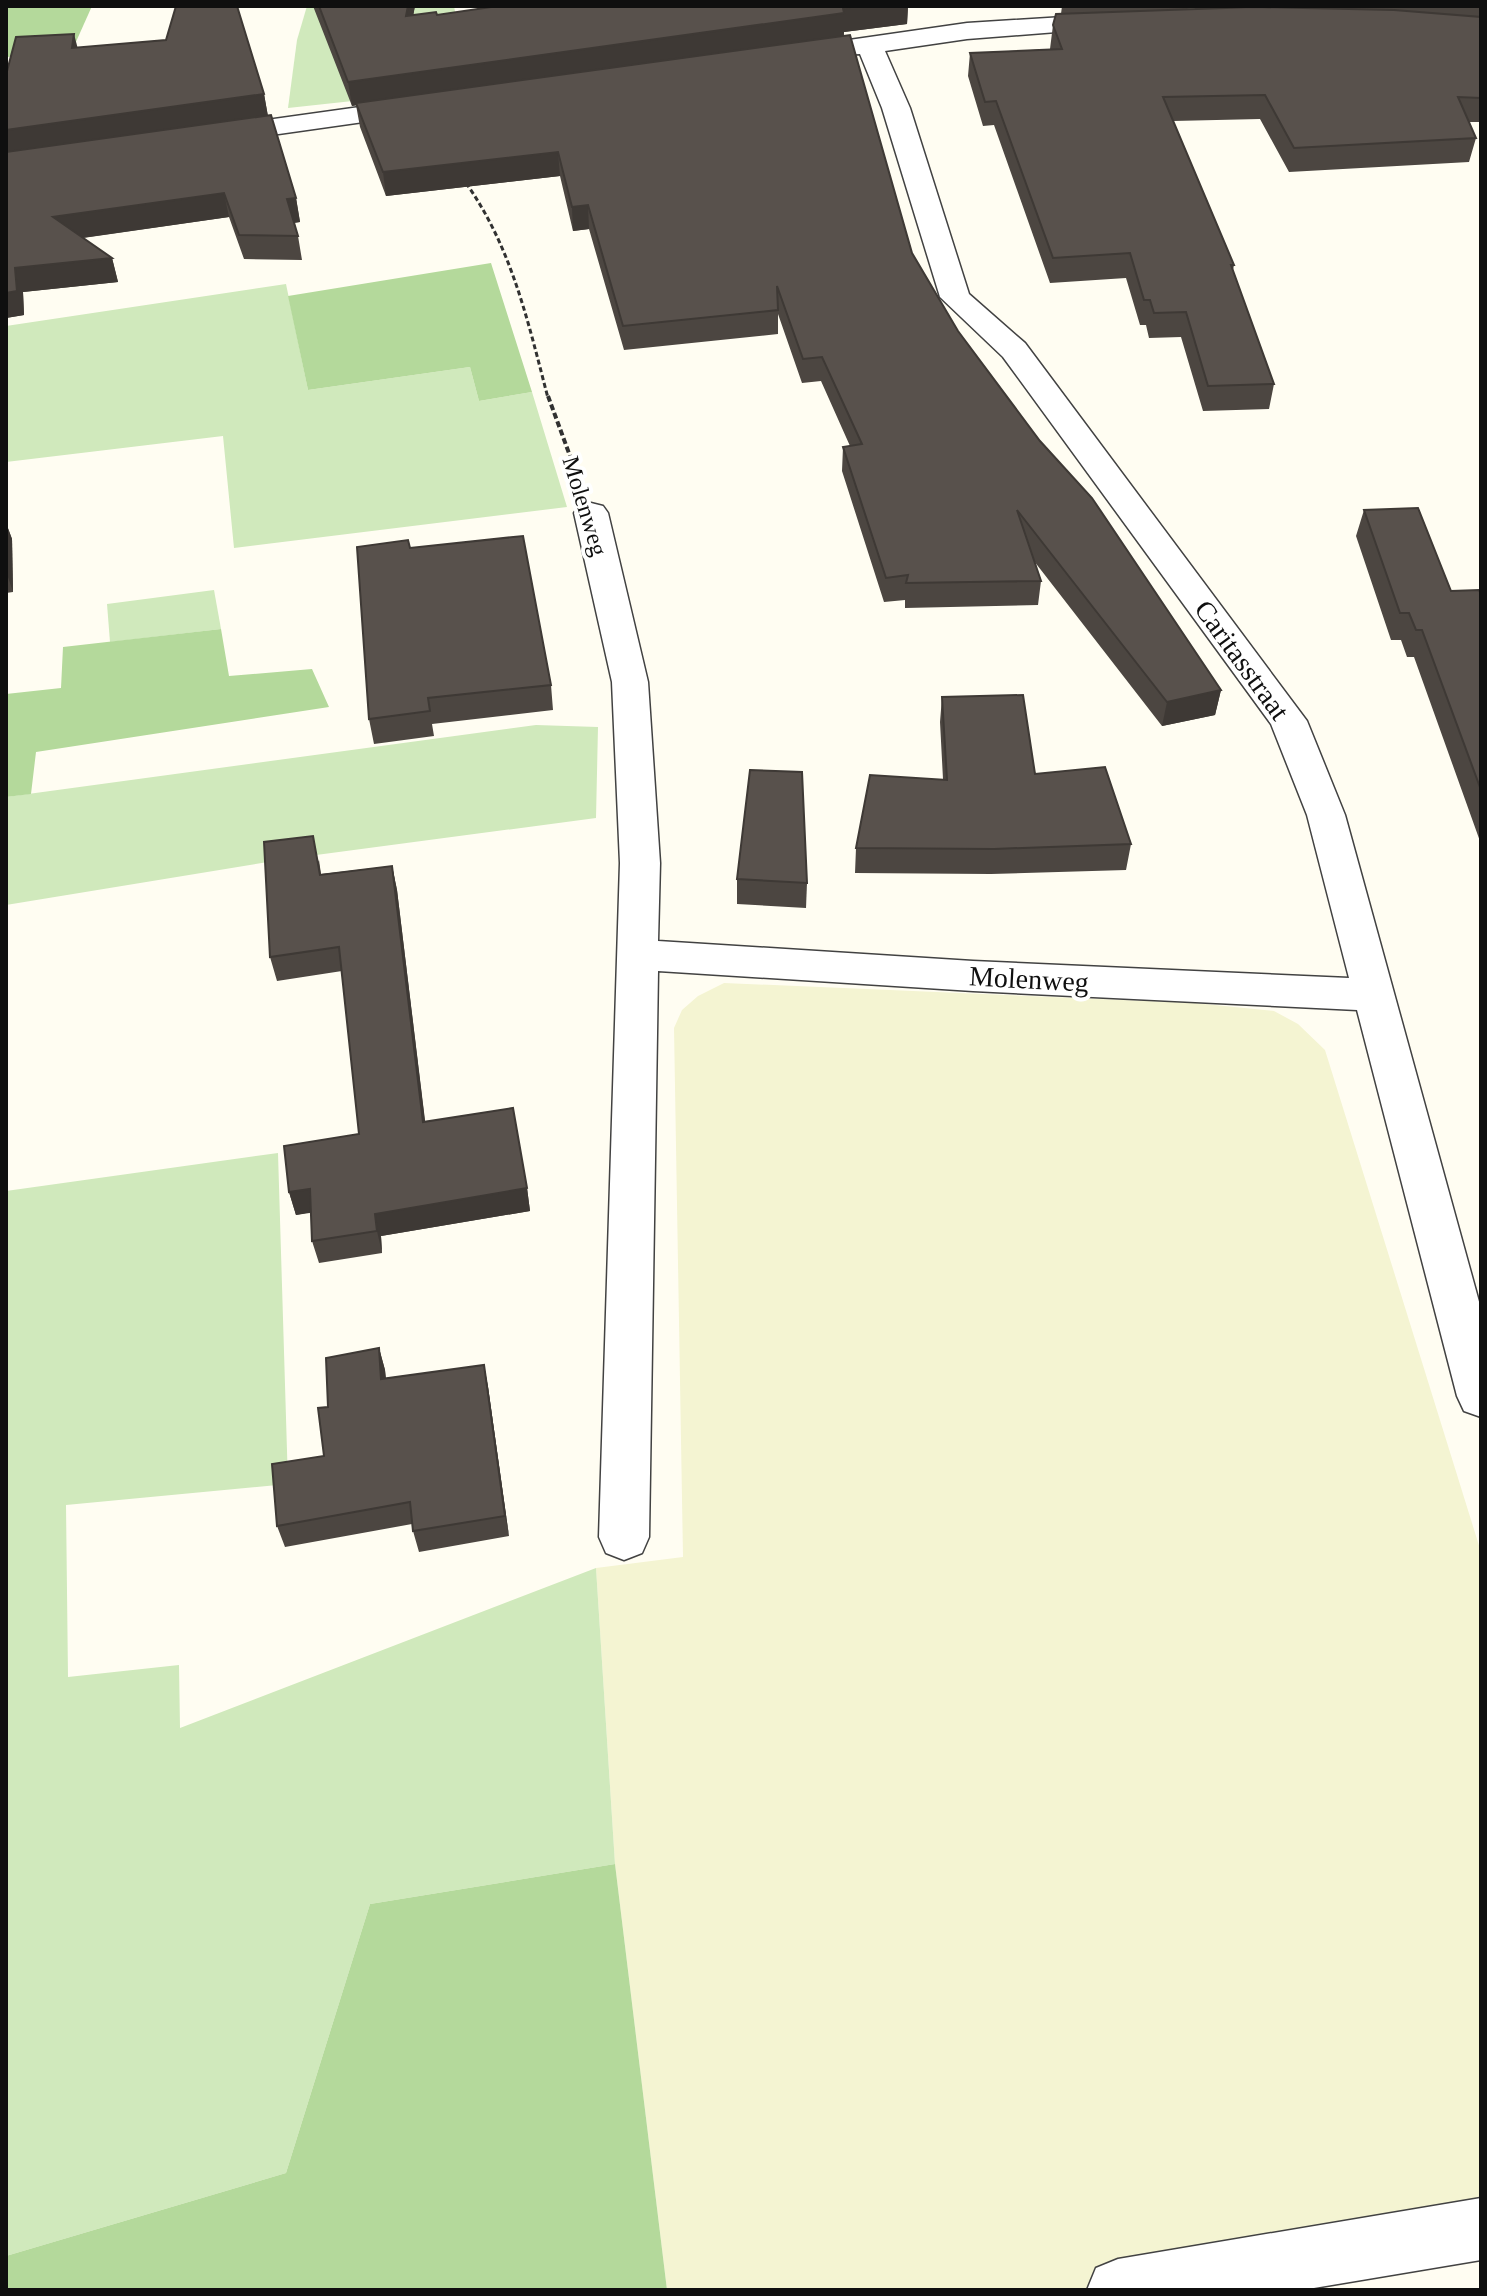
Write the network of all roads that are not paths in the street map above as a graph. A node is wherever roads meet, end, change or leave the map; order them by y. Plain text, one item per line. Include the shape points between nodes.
1 (976, 6) edge
2 (1141, 21) edge
3 (967, 31) junction
4 (869, 45) junction
5 (822, 51) edge
6 (451, 103) edge
7 (190, 139) edge
8 (591, 513) road end
9 (638, 955) junction
10 (1372, 995) junction
11 (1481, 1396) edge
12 (624, 1537) dead end
13 (1481, 2229) edge
14 (1118, 2290) edge

1 - 3 street
2 - 3 street
3 - 4 street
4 - 5 street
4 - 10 street, Caritasstraat via 896,108 955,297 1028,367 1288,721 1326,815
6 - 7 street
8 - 9 street, Molenweg via 630,682 640,863
9 - 10 street, Molenweg
9 - 12 street, Molenweg
10 - 11 street, Caritasstraat
13 - 14 street

